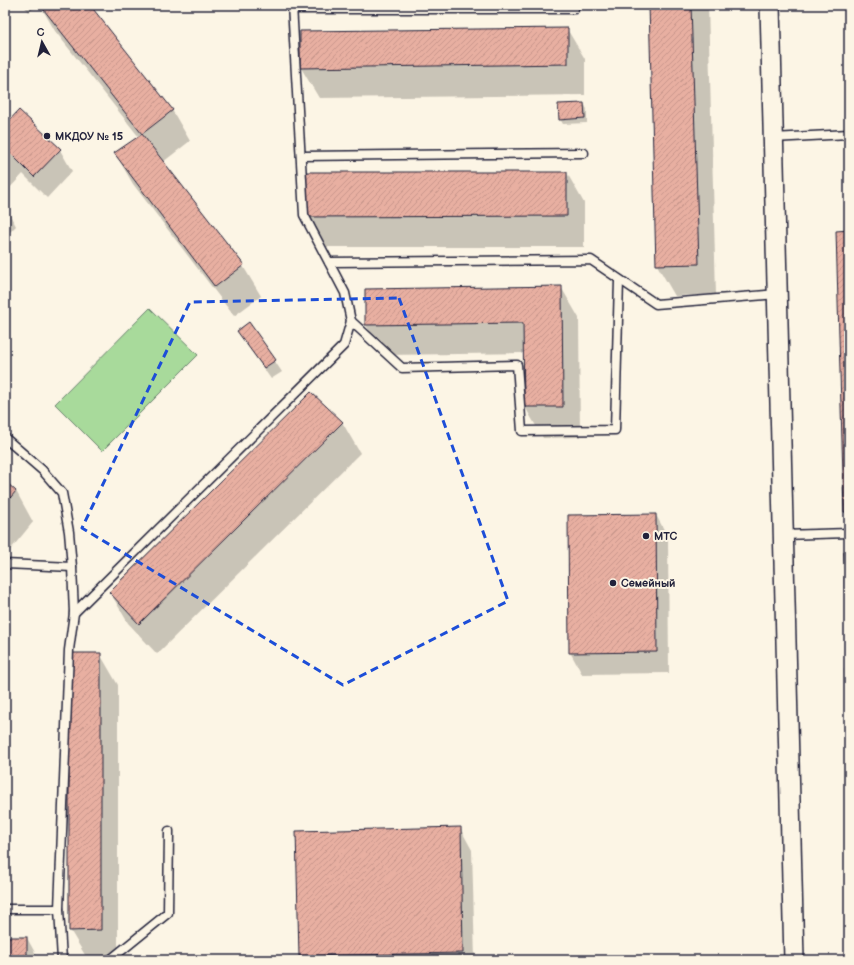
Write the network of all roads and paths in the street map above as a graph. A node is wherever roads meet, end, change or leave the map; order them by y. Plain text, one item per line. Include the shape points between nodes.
1 (770, 5) edge
2 (292, 7) edge
3 (574, 9) dead end
4 (849, 134) edge
5 (773, 138) junction
6 (584, 153) dead end
7 (301, 156) junction
8 (329, 262) junction
9 (620, 280) junction
10 (777, 294) junction
11 (351, 321) junction
12 (5, 438) edge
13 (849, 533) edge
14 (782, 535) junction
15 (5, 564) edge
16 (72, 567) junction
17 (74, 613) junction
18 (169, 831) dead end
19 (5, 909) edge
20 (59, 909) junction
21 (62, 960) edge
22 (110, 960) edge
23 (794, 960) edge

1 - 5 street
2 - 3 lane
2 - 7 lane
4 - 5 lane
5 - 10 street
6 - 7 lane
7 - 8 lane via 304,215
8 - 9 lane via 591,260
8 - 11 lane via 345,293
9 - 10 lane via 656,304
9 - 11 lane via 615,430 522,431 517,365 402,368
10 - 14 street
11 - 17 lane via 344,346
12 - 16 lane via 42,470 62,493
13 - 14 lane
14 - 23 street
15 - 16 lane
16 - 17 lane
17 - 20 lane via 69,650
18 - 22 lane via 168,914
19 - 20 lane
20 - 21 lane

